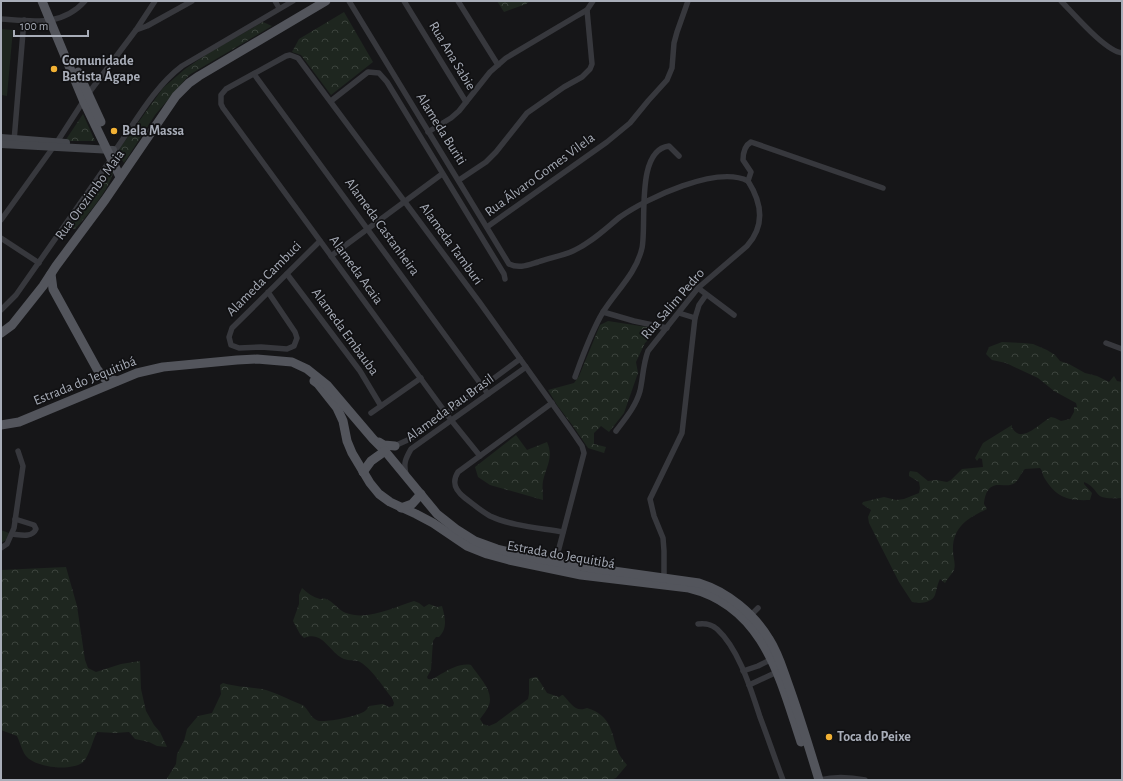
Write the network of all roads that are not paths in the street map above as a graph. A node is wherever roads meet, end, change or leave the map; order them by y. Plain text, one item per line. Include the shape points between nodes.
1 (42, 1) edge
2 (48, 1) edge
3 (85, 1) edge
4 (155, 1) edge
5 (192, 1) edge
6 (275, 1) edge
7 (293, 1) edge
8 (326, 1) edge
9 (350, 1) edge
10 (404, 1) edge
11 (458, 1) edge
12 (592, 1) edge
13 (688, 1) edge
14 (1061, 1) edge
15 (279, 8) junction
16 (587, 10) junction
17 (144, 17) junction
18 (1, 19) edge
19 (24, 20) junction
20 (53, 20) junction
21 (156, 20) junction
22 (136, 30) junction
23 (1122, 53) edge
24 (498, 65) junction
25 (254, 74) junction
26 (86, 98) junction
27 (331, 101) junction
28 (466, 102) junction
29 (428, 132) junction
30 (1, 138) edge
31 (14, 142) junction
32 (1, 144) edge
33 (54, 145) junction
34 (110, 150) junction
35 (679, 156) dead end
36 (442, 174) junction
37 (122, 175) junction
38 (459, 180) junction
39 (748, 181) junction
40 (883, 188) dead end
41 (405, 202) junction
42 (645, 202) junction
43 (1, 220) edge
44 (487, 228) junction
45 (368, 229) junction
46 (1, 238) edge
47 (320, 240) junction
48 (331, 256) junction
49 (39, 263) junction
50 (51, 274) junction
51 (287, 274) junction
52 (505, 279) dead end
53 (698, 288) junction
54 (52, 289) junction
55 (38, 292) junction
56 (268, 292) junction
57 (706, 295) junction
58 (1, 310) edge
59 (603, 312) junction
60 (679, 313) junction
61 (734, 315) dead end
62 (695, 318) junction
63 (667, 328) junction
64 (1, 333) edge
65 (1106, 343) dead end
66 (1122, 349) edge
67 (520, 359) junction
68 (277, 361) junction
69 (526, 367) junction
70 (97, 369) junction
71 (575, 377) dead end
72 (421, 378) junction
73 (117, 381) junction
74 (483, 386) junction
75 (88, 394) junction
76 (488, 394) junction
77 (552, 403) junction
78 (381, 406) junction
79 (371, 413) dead end
80 (447, 413) junction
81 (451, 420) junction
82 (2, 426) edge
83 (616, 431) dead end
84 (373, 439) junction
85 (407, 441) junction
86 (394, 446) junction
87 (412, 449) junction
88 (18, 451) dead end
89 (385, 451) junction
90 (480, 456) junction
91 (363, 472) junction
92 (406, 477) junction
93 (421, 494) junction
94 (401, 508) junction
95 (15, 519) junction
96 (563, 532) junction
97 (12, 534) junction
98 (1, 548) edge
99 (558, 552) dead end
100 (664, 578) junction
101 (758, 608) dead end
102 (750, 616) junction
103 (698, 624) dead end
104 (772, 659) junction
105 (743, 671) junction
106 (777, 672) junction
107 (749, 685) junction
108 (783, 780) edge
109 (813, 780) edge
110 (820, 780) edge
111 (865, 780) edge

1 - 20 main road
2 - 20 main road
3 - 20 street via 68,15
4 - 17 street
5 - 21 street
6 - 15 street
7 - 15 street
8 - 37 main road, Rua Orozimbo Maia via 189,83 169,106
9 - 29 street, Alameda Buriti
10 - 28 street, Rua Ana Sabie
11 - 24 street
12 - 16 street
13 - 44 street, Rua Álvaro Gomes Vilela via 675,38 672,68 667,80 630,123
14 - 23 street via 1104,45
15 - 34 street via 173,73
16 - 24 street
16 - 38 street via 592,64 590,69 527,113 486,162
17 - 21 street
17 - 22 street
18 - 19 street
19 - 20 street
19 - 31 street
20 - 26 main road
21 - 22 street
22 - 26 street
24 - 28 street
25 - 27 street, Alameda Tamburi via 290,55 298,58
25 - 45 street, Alameda Castanheira
25 - 47 street, Alameda Acaia via 226,89 220,95 221,104
26 - 33 street
26 - 34 main road
27 - 36 street via 368,72 379,73 387,82
27 - 41 street, Alameda Tamburi
28 - 29 street via 451,118
29 - 38 street, Alameda Buriti
30 - 31 main road
31 - 32 main road
31 - 33 main road
33 - 34 main road
33 - 43 street
34 - 37 main road
34 - 49 street
35 - 42 street via 669,146 656,154 649,165 646,178
36 - 41 street
36 - 52 street
37 - 50 main road, Rua Orozimbo Maia
38 - 44 street, Alameda Buriti
39 - 40 street, Rua Salim Pedro via 751,172 743,158 751,142
39 - 42 street via 727,176 706,179
39 - 53 street, Rua Salim Pedro via 760,212 754,238
41 - 45 street
41 - 67 street, Alameda Tamburi
42 - 44 street, Alameda Buriti via 590,242 573,251 524,266 515,267 509,264
42 - 59 street via 642,248 635,267
45 - 48 street
45 - 74 street, Alameda Castanheira
46 - 49 street
47 - 48 street, Alameda Acaia
47 - 51 street, Alameda Cambuci
48 - 72 street, Alameda Acaia
49 - 58 street via 16,295
50 - 54 main road
50 - 55 main road, Rua Orozimbo Maia
51 - 56 street, Alameda Cambuci
51 - 78 street, Alameda Embauba via 360,371
53 - 57 street
53 - 60 street, Rua Salim Pedro
54 - 55 main road
54 - 70 main road
55 - 64 main road, Rua Orozimbo Maia via 12,325
56 - 56 street, Alameda Cambuci via 295,332 297,338 294,346 287,349 239,348 231,345 228,337 232,328
57 - 61 street
57 - 62 street via 699,305
59 - 63 street
59 - 71 street
60 - 62 street
60 - 63 street, Rua Salim Pedro
62 - 100 street via 682,433 650,499 663,538
63 - 83 street, Rua Salim Pedro via 648,351 640,393
65 - 66 street
67 - 69 street, Alameda Tamburi
67 - 74 street, Alameda Pau Brasil
68 - 73 main road, Estrada do Jequitibá via 257,359 163,368 137,373
68 - 84 main road, Estrada do Jequitibá via 292,362 307,369 327,385
68 - 91 main road, Estrada do Jequitibá via 318,384 330,399 340,414 352,453
69 - 76 street, Alameda Pau Brasil
69 - 77 street, Alameda Tamburi
70 - 73 main road via 104,378
70 - 75 main road via 98,384
72 - 78 street
72 - 80 street, Alameda Acaia
73 - 75 main road, Estrada do Jequitibá
74 - 76 street, Alameda Castanheira
74 - 80 street, Alameda Pau Brasil
75 - 82 main road, Estrada do Jequitibá via 19,422
76 - 81 street, Alameda Pau Brasil
77 - 90 street
77 - 96 street, Alameda Tamburi via 582,446 584,453
78 - 79 street
80 - 81 street, Alameda Acaia
80 - 85 street, Alameda Pau Brasil
81 - 87 street, Alameda Pau Brasil
81 - 90 street, Alameda Acaia
84 - 86 main road via 384,445
84 - 89 main road, Estrada do Jequitibá
85 - 86 street, Alameda Pau Brasil
85 - 87 street
86 - 89 street, Alameda Pau Brasil
87 - 92 street, Alameda Pau Brasil via 404,461
88 - 95 street via 23,466
89 - 91 main road via 371,461
89 - 92 main road, Estrada do Jequitibá
90 - 96 street via 455,476 454,486 459,493 491,516 512,523
91 - 94 main road, Estrada do Jequitibá via 379,494
92 - 93 main road, Estrada do Jequitibá
93 - 94 main road via 412,504
93 - 100 main road, Estrada do Jequitibá via 437,514 456,529 475,541 497,549 585,567
94 - 104 main road, Estrada do Jequitibá via 433,523 467,546 487,554 581,575 677,586 706,593 736,612 751,627
95 - 97 street
95 - 97 street via 30,522 36,529 30,535
96 - 99 street
97 - 98 street via 7,544
100 - 102 main road, Estrada do Jequitibá via 711,587 729,597
101 - 102 street
102 - 110 main road, Estrada do Jequitibá via 762,629 778,655
103 - 105 street via 706,623 717,629 728,642
104 - 105 street
104 - 106 main road, Estrada do Jequitibá
105 - 107 street
106 - 107 street
106 - 109 main road, Estrada do Jequitibá
107 - 108 street
110 - 111 street via 830,777

